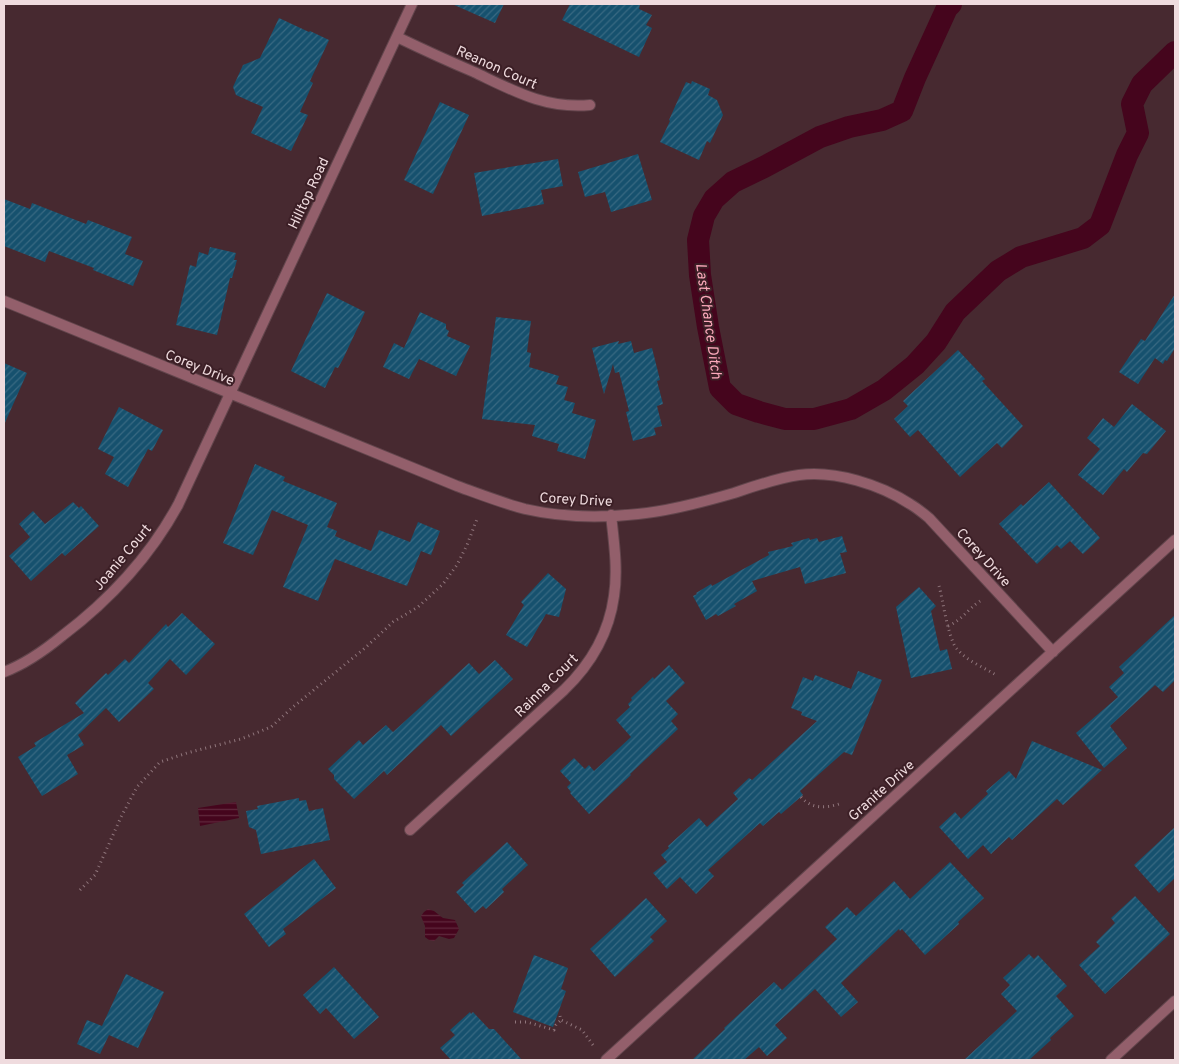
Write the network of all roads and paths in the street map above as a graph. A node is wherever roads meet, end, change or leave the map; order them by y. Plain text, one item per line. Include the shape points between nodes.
1 (412, 4) edge
2 (397, 37) junction
3 (590, 105) dead end
4 (4, 301) edge
5 (229, 394) junction
6 (610, 515) junction
7 (477, 518) dead end
8 (1175, 540) edge
9 (939, 586) dead end
10 (980, 601) dead end
11 (948, 626) junction
12 (1053, 652) junction
13 (4, 672) edge
14 (996, 675) dead end
15 (801, 797) dead end
16 (842, 803) dead end
17 (410, 830) dead end
18 (80, 890) dead end
19 (1175, 1001) edge
20 (515, 1022) dead end
21 (593, 1045) dead end
22 (606, 1060) edge
23 (1111, 1060) edge

1 - 2 street, Hilltop Road
2 - 3 street, Reanon Court via 523,95 555,104
2 - 5 street, Hilltop Road
4 - 5 street, Corey Drive
5 - 6 street, Corey Drive via 494,499 550,514
5 - 13 street, Joanie Court via 178,505 145,556 111,594 71,630
6 - 12 street, Corey Drive via 638,514 695,504 800,475 825,474 870,484 910,504 929,518
6 - 17 street, Rainna Court via 615,549 614,596 602,638 590,660 578,677
7 - 18 path via 457,565 443,584 418,607 393,622 271,727 160,762 137,787 95,875
8 - 12 street, Granite Drive
9 - 11 path
10 - 11 path
11 - 14 path via 956,649
12 - 22 street, Granite Drive
15 - 16 path via 818,807 829,808
19 - 23 street
20 - 21 path via 554,1030 560,1018 582,1030

